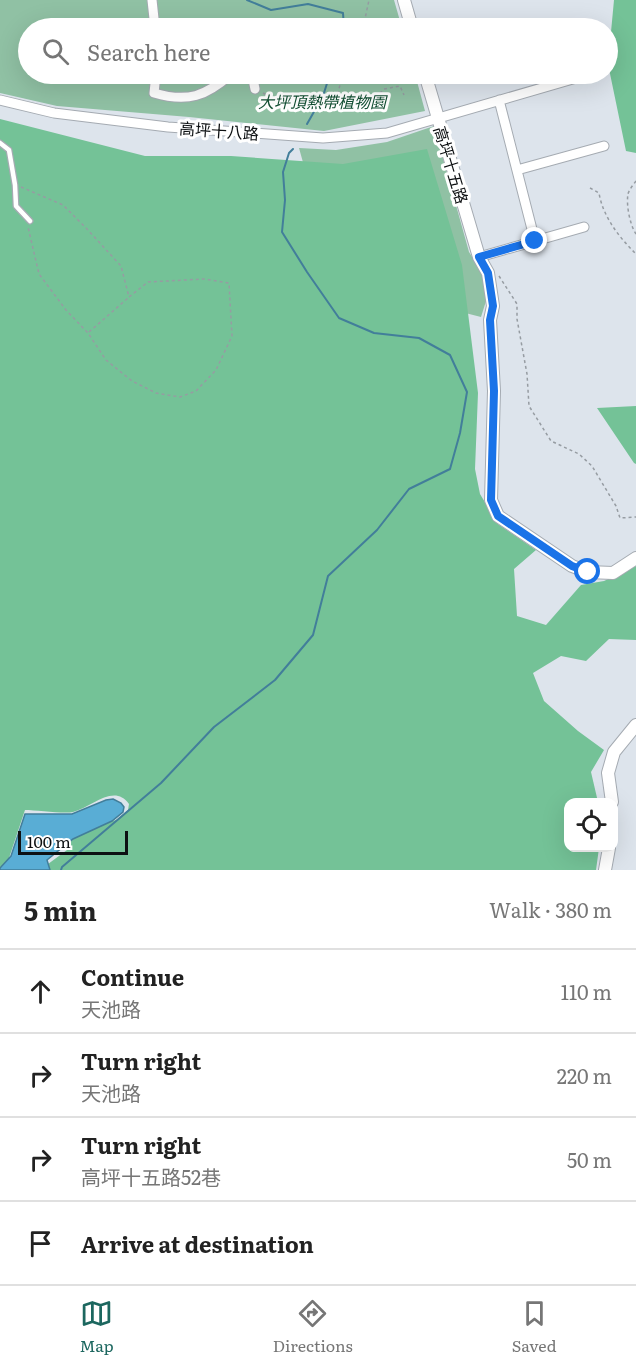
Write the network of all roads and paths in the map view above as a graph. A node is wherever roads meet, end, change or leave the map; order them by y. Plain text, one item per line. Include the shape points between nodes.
1 (152, 0) edge
2 (369, 0) edge
3 (404, 0) edge
4 (154, 18) edge
5 (365, 18) edge
6 (409, 18) edge
7 (155, 84) edge
8 (219, 84) edge
9 (254, 84) edge
10 (340, 84) edge
11 (428, 84) edge
12 (556, 84) edge
13 (255, 89) joint
14 (404, 95) dead end
15 (0, 100) edge
16 (499, 100) junction
17 (337, 107) junction
18 (437, 118) junction
19 (0, 143) edge
20 (604, 146) dead end
21 (517, 170) junction
22 (636, 181) edge
23 (15, 185) junction
24 (590, 188) dead end
25 (30, 221) joint
26 (584, 227) dead end
27 (636, 234) edge
28 (535, 241) junction
29 (636, 254) edge
30 (479, 257) junction
31 (497, 273) dead end
32 (129, 297) junction
33 (88, 333) junction
34 (636, 517) edge
35 (636, 558) edge
36 (636, 725) edge
37 (611, 798) edge
38 (608, 852) edge
39 (605, 870) edge

1 - 4 street
2 - 5 path
3 - 6 street
7 - 8 street via 154,93 176,98 194,96
9 - 13 street
10 - 17 path
11 - 18 street, 高坪十五路
12 - 16 street, 高坪十八路
13 - 17 path via 275,100
14 - 17 path via 400,86 392,87 384,89 368,106 350,111
15 - 18 street, 高坪十八路 via 54,113 168,127 323,138 387,133
16 - 18 street, 高坪十八路
16 - 21 street
18 - 30 street, 高坪十五路
19 - 23 lane via 9,150
20 - 21 street
21 - 28 street
22 - 27 path via 628,193 631,227
23 - 25 lane via 16,206
23 - 32 path via 63,205 120,266
24 - 29 path via 599,193 606,216
25 - 33 path via 27,229 39,274
26 - 28 street
28 - 30 street
30 - 35 street, 高坪十五路 via 488,273 493,306 491,500 498,516 572,566 588,572 613,573
31 - 34 path via 517,304 529,406 551,441 579,454 592,466 620,518
32 - 33 path
32 - 33 path via 148,282 204,279 229,283 232,336 216,370 196,391 180,397 156,393 132,381 106,360
36 - 37 street via 614,753 608,773
38 - 39 street

